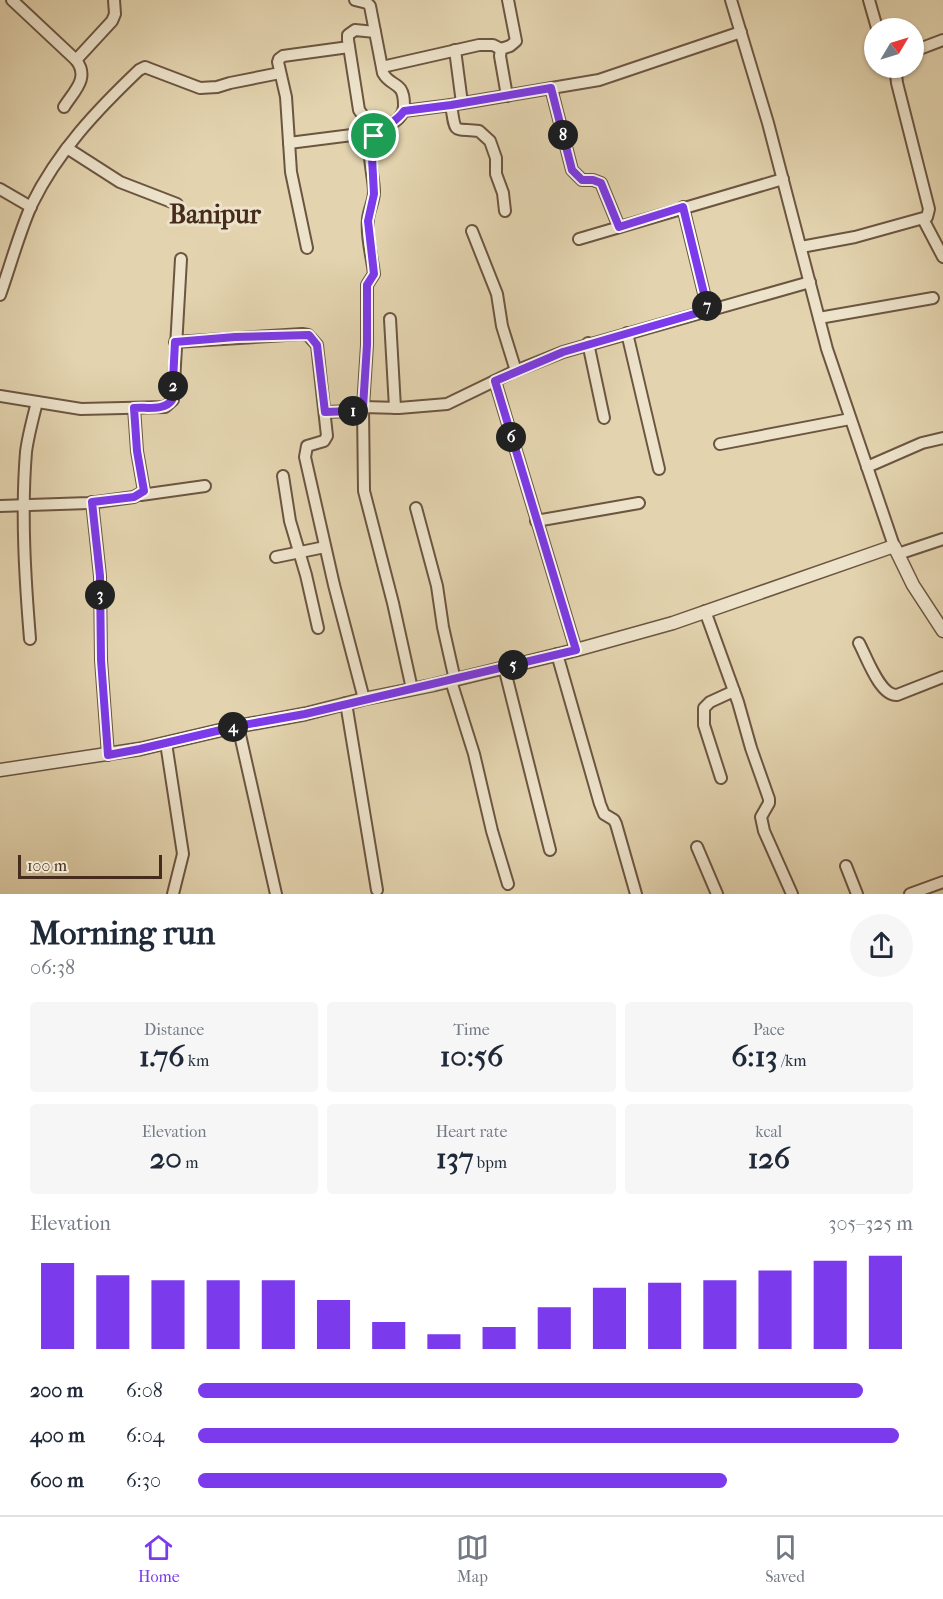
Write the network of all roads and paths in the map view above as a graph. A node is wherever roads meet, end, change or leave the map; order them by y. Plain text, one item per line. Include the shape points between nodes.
1 (12, 0) edge
2 (355, 0) edge
3 (508, 0) edge
4 (731, 0) edge
5 (869, 0) edge
6 (118, 2) edge
7 (874, 18) edge
8 (375, 32) junction
9 (741, 32) junction
10 (943, 40) edge
11 (349, 47) junction
12 (924, 47) edge
13 (501, 49) junction
14 (455, 50) junction
15 (76, 60) junction
16 (382, 67) junction
17 (280, 73) junction
18 (896, 78) edge
19 (551, 88) junction
20 (507, 96) junction
21 (456, 104) junction
22 (64, 107) dead end
23 (404, 111) junction
24 (376, 134) junction
25 (289, 143) junction
26 (67, 148) junction
27 (783, 179) junction
28 (0, 189) edge
29 (177, 204) dead end
30 (31, 207) junction
31 (683, 207) junction
32 (505, 211) dead end
33 (923, 219) junction
34 (619, 227) junction
35 (472, 231) dead end
36 (579, 239) dead end
37 (801, 247) junction
38 (308, 248) dead end
39 (943, 256) edge
40 (181, 259) dead end
41 (810, 282) junction
42 (0, 295) edge
43 (933, 298) dead end
44 (708, 310) junction
45 (819, 318) junction
46 (390, 319) dead end
47 (627, 333) junction
48 (175, 342) junction
49 (588, 344) junction
50 (516, 371) junction
51 (495, 381) junction
52 (0, 396) edge
53 (37, 402) junction
54 (363, 407) junction
55 (134, 408) junction
56 (394, 408) junction
57 (325, 412) junction
58 (604, 418) dead end
59 (850, 419) junction
60 (943, 438) edge
61 (720, 444) dead end
62 (867, 467) junction
63 (659, 469) dead end
64 (284, 476) dead end
65 (205, 486) dead end
66 (141, 495) junction
67 (92, 502) junction
68 (639, 503) dead end
69 (0, 506) edge
70 (25, 506) junction
71 (416, 508) dead end
72 (536, 521) junction
73 (943, 539) edge
74 (325, 547) junction
75 (896, 550) junction
76 (298, 552) junction
77 (276, 557) dead end
78 (705, 611) junction
79 (318, 628) dead end
80 (943, 632) edge
81 (30, 639) dead end
82 (859, 643) dead end
83 (576, 650) junction
84 (557, 654) junction
85 (504, 667) junction
86 (943, 676) edge
87 (453, 680) junction
88 (412, 689) junction
89 (734, 691) junction
90 (364, 699) junction
91 (346, 703) junction
92 (238, 726) junction
93 (166, 743) junction
94 (108, 755) junction
95 (0, 771) edge
96 (721, 778) dead end
97 (697, 848) dead end
98 (550, 850) dead end
99 (846, 866) dead end
100 (943, 882) edge
101 (508, 884) dead end
102 (378, 890) dead end
103 (173, 894) edge
104 (276, 894) edge
105 (636, 894) edge
106 (717, 894) edge
107 (792, 894) edge
108 (856, 894) edge
109 (910, 894) edge

1 - 15 street
2 - 8 street via 370,6
3 - 13 street via 516,41
4 - 9 street
5 - 7 street
6 - 15 street via 112,21
8 - 11 street via 351,32
8 - 16 street
9 - 19 street via 610,77
9 - 27 street
10 - 12 street
11 - 17 street via 284,56 279,58
11 - 24 street via 359,110 374,122
13 - 14 street via 485,45
13 - 20 street
14 - 16 street
14 - 21 street
15 - 22 street via 83,73
16 - 23 street via 386,78 401,88
17 - 25 street
17 - 26 street via 200,88 145,67 86,123
18 - 33 street via 929,209
19 - 20 street
19 - 34 street via 572,170 582,180 601,183
20 - 21 street
21 - 23 street
21 - 32 street via 458,130 479,131 490,141
23 - 24 street
24 - 25 street
24 - 54 street via 370,144 374,194 368,221 374,274 367,285
25 - 38 street via 293,184
26 - 29 street via 120,182
26 - 30 street
27 - 31 street
27 - 37 street
28 - 30 street
30 - 42 street
31 - 34 street
31 - 44 street
33 - 37 street
33 - 39 street
34 - 36 street
35 - 50 street via 497,294
37 - 41 street
40 - 48 street
41 - 44 street
41 - 45 street
43 - 45 street
44 - 47 street
45 - 59 street
46 - 56 street
47 - 49 street
47 - 63 street
48 - 55 street via 170,404
48 - 57 street via 309,335 317,345
49 - 50 street
49 - 58 street
50 - 51 street
51 - 56 street via 447,404
51 - 72 street
52 - 53 street
53 - 55 street via 81,409
53 - 70 street via 27,450
54 - 56 street
54 - 57 street
54 - 88 street via 366,502
55 - 66 street via 144,484
57 - 74 street via 327,436 304,451
59 - 61 street
59 - 62 street
60 - 62 street
62 - 75 street
64 - 76 street via 286,504
65 - 66 street
66 - 67 street
67 - 70 street
67 - 94 street via 100,576
68 - 72 street
69 - 70 street
70 - 81 street
71 - 87 street via 437,586
72 - 83 street
73 - 75 street
74 - 76 street
74 - 90 street
75 - 78 street
75 - 80 street
76 - 77 street
76 - 79 street
78 - 83 street
78 - 89 street
82 - 86 street via 882,688 892,695
83 - 84 street
84 - 85 street
84 - 105 street via 600,804 604,814 616,824
85 - 87 street
85 - 98 street
87 - 88 street
87 - 101 street
88 - 90 street
89 - 96 street via 704,708 704,725
89 - 107 street via 769,799 761,817 764,831
90 - 91 street
91 - 92 street
91 - 102 street
92 - 93 street
92 - 104 street
93 - 94 street
93 - 103 street via 183,854
94 - 95 street
97 - 106 street
99 - 108 street
100 - 109 street

